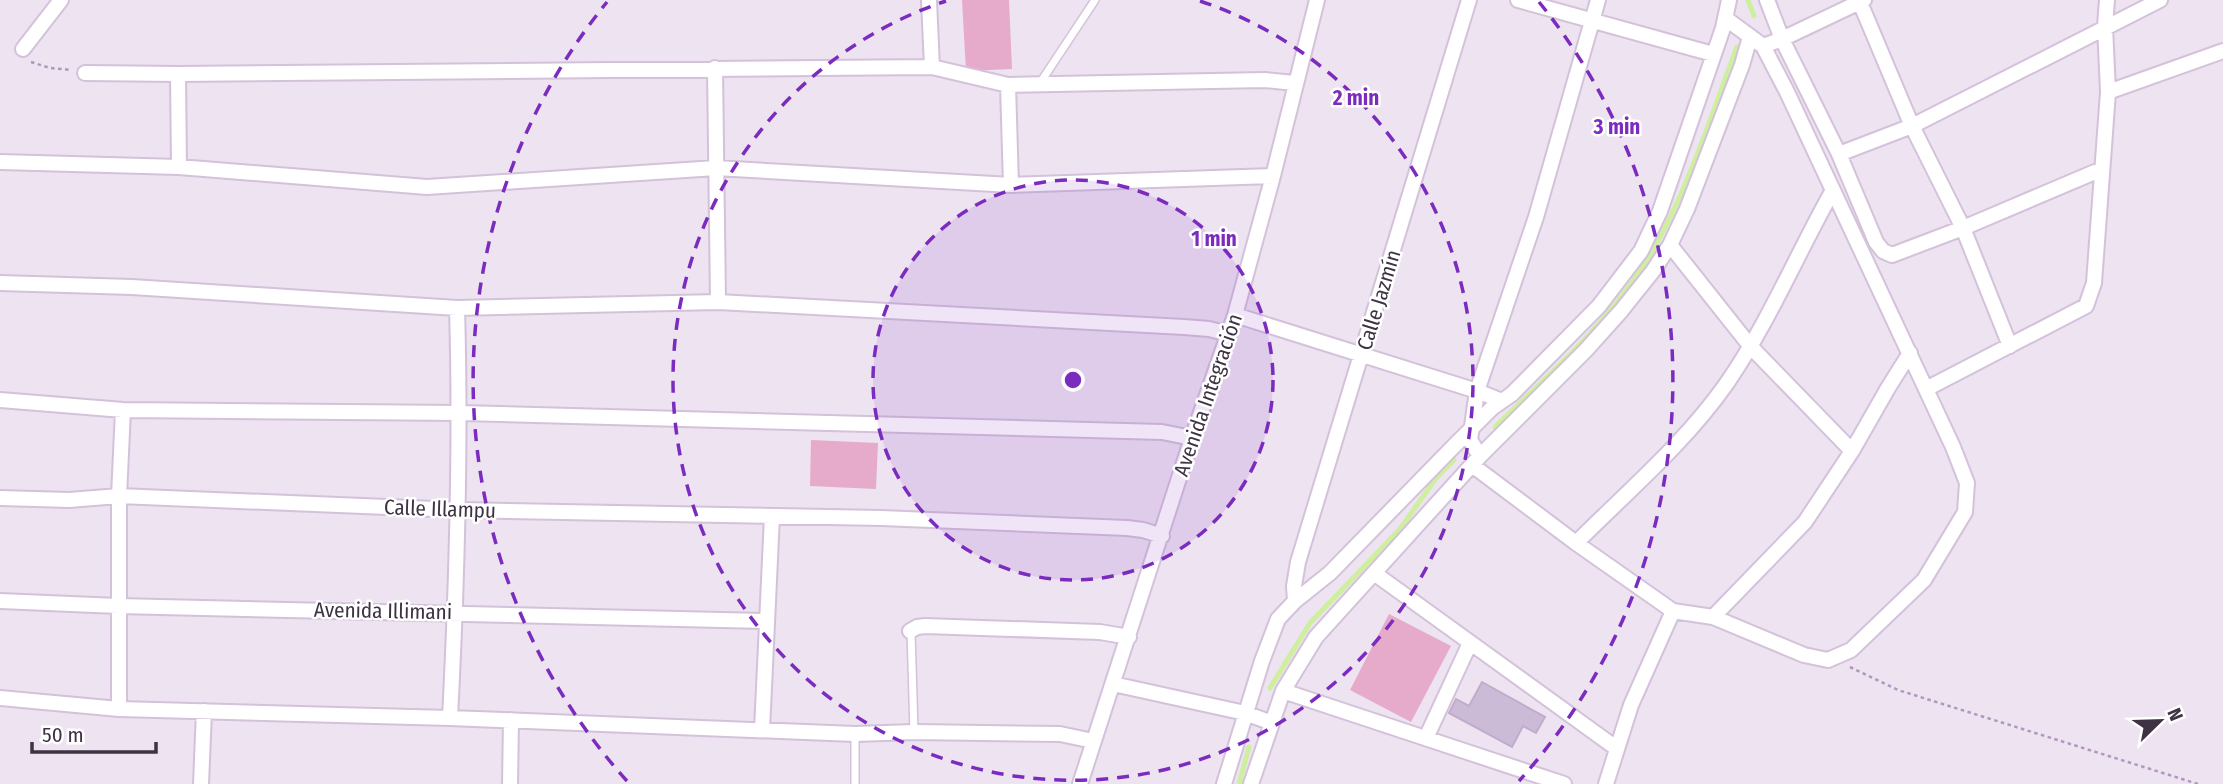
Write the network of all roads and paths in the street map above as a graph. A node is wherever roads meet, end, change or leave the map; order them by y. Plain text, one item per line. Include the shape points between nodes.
1 (61, 0) edge
2 (929, 0) edge
3 (1095, 0) edge
4 (1317, 0) edge
5 (1469, 0) edge
6 (1518, 0) edge
7 (1598, 0) edge
8 (1729, 0) edge
9 (1767, 0) edge
10 (2107, 0) edge
11 (2160, 0) edge
12 (1861, 1) edge
13 (1725, 18) junction
14 (1591, 22) junction
15 (2105, 26) junction
16 (1750, 37) junction
17 (1782, 40) junction
18 (1763, 46) junction
19 (23, 49) joint
20 (2223, 51) edge
21 (1713, 54) junction
22 (932, 67) junction
23 (715, 68) junction
24 (85, 73) joint
25 (178, 74) junction
26 (1040, 83) junction
27 (1294, 83) junction
28 (1008, 85) junction
29 (2108, 92) junction
30 (1912, 126) junction
31 (1839, 154) junction
32 (0, 162) edge
33 (178, 167) junction
34 (716, 168) junction
35 (2102, 169) junction
36 (1273, 176) junction
37 (1011, 185) junction
38 (1833, 190) junction
39 (1963, 228) junction
40 (1670, 245) junction
41 (0, 283) edge
42 (718, 302) junction
43 (457, 308) junction
44 (1235, 315) junction
45 (1229, 334) junction
46 (2011, 346) junction
47 (1751, 347) junction
48 (1910, 353) junction
49 (1362, 356) junction
50 (1926, 388) junction
51 (1477, 391) junction
52 (0, 400) edge
53 (1502, 401) junction
54 (122, 410) junction
55 (460, 412) junction
56 (1471, 429) junction
57 (1192, 438) junction
58 (1852, 451) junction
59 (1476, 460) junction
60 (119, 496) junction
61 (0, 498) edge
62 (458, 510) junction
63 (772, 516) junction
64 (1162, 536) junction
65 (1576, 543) junction
66 (1374, 573) junction
67 (0, 601) edge
68 (1295, 601) junction
69 (118, 606) junction
70 (1674, 611) junction
71 (455, 612) junction
72 (1713, 617) junction
73 (766, 621) junction
74 (911, 631) joint
75 (1129, 638) junction
76 (1470, 643) junction
77 (1833, 659) junction
78 (1113, 684) junction
79 (1283, 691) junction
80 (0, 698) edge
81 (119, 709) junction
82 (204, 711) junction
83 (1245, 713) junction
84 (450, 718) junction
85 (511, 720) junction
86 (1272, 723) junction
87 (762, 730) junction
88 (914, 732) junction
89 (855, 734) junction
90 (1426, 738) junction
91 (1093, 741) junction
92 (1616, 748) junction
93 (201, 784) edge
94 (510, 784) edge
95 (855, 784) edge
96 (1080, 784) edge
97 (1223, 784) edge
98 (1251, 784) edge
99 (1564, 784) edge
100 (1606, 784) edge
101 (2198, 784) edge

1 - 19 street
2 - 22 street
3 - 26 lane
4 - 27 street, Avenida Integración
5 - 49 street, Calle Jazmín
6 - 14 street
7 - 14 street
8 - 13 street
9 - 17 street
10 - 15 street
11 - 15 street
12 - 17 street
12 - 30 street
13 - 16 street
13 - 21 street
14 - 21 street
14 - 51 street via 1536,216
15 - 29 street
15 - 30 street
16 - 18 street
16 - 40 street
17 - 18 street
17 - 31 street
18 - 38 street
19 - 24 path via 33,64
20 - 29 street
21 - 53 street via 1660,211 1641,251 1599,306
22 - 23 street
22 - 28 street
23 - 25 street
23 - 34 street
24 - 25 street
25 - 33 street
26 - 27 street
26 - 28 street
27 - 36 street, Avenida Integración
28 - 37 street
29 - 35 street
30 - 31 street
30 - 39 street
31 - 39 street via 1883,251 1892,255
32 - 33 street
33 - 34 street via 427,187
34 - 37 street
34 - 42 street
35 - 39 street
35 - 46 street via 2094,283 2086,306
36 - 37 street
36 - 44 street, Avenida Integración
38 - 47 street
38 - 48 street
39 - 46 street
40 - 47 street
40 - 59 street via 1586,351
41 - 43 street
42 - 43 street
42 - 45 street via 1184,327
43 - 55 street
44 - 45 street, Avenida Integración
44 - 49 street
45 - 57 street, Avenida Integración
46 - 50 street
47 - 58 street
47 - 65 street via 1683,436
48 - 50 street
48 - 58 street
49 - 51 street
49 - 68 street, Calle Jazmín via 1298,562
50 - 77 street via 1967,484 1965,512 1924,580 1851,650
51 - 53 street
51 - 56 street
52 - 54 street
53 - 56 street
54 - 55 street
54 - 60 street
55 - 57 street via 1162,432
55 - 62 street
56 - 59 street
56 - 68 street via 1330,573
57 - 64 street, Avenida Integración
58 - 72 street via 1805,522
59 - 65 street
59 - 66 street
60 - 61 street, Calle Illampu
60 - 62 street, Calle Illampu
60 - 69 street
62 - 63 street, Calle Illampu
62 - 71 street
63 - 64 street, Calle Illampu via 1127,528
63 - 73 street
64 - 75 street, Avenida Integración
65 - 70 street
66 - 76 street
66 - 79 street via 1316,637
67 - 69 street, Avenida Illimani
68 - 83 street via 1278,619
69 - 71 street, Avenida Illimani
69 - 81 street
70 - 72 street
70 - 92 street
71 - 73 street, Avenida Illimani
71 - 84 street
72 - 77 street via 1804,655
73 - 87 street
74 - 75 street via 925,626 1100,632
74 - 88 lane
75 - 78 street, Avenida Integración
76 - 90 street
76 - 92 street
77 - 101 path via 1898,690
78 - 83 street
78 - 91 street, Avenida Integración
79 - 86 street
79 - 90 street
80 - 81 street
81 - 82 street
82 - 84 street
82 - 93 street
83 - 86 street
83 - 97 street
84 - 85 street
85 - 87 street
85 - 94 street
86 - 98 street
87 - 89 street
88 - 89 street
88 - 91 street via 1060,734
89 - 95 lane
90 - 99 street
91 - 96 street, Avenida Integración
92 - 100 street

